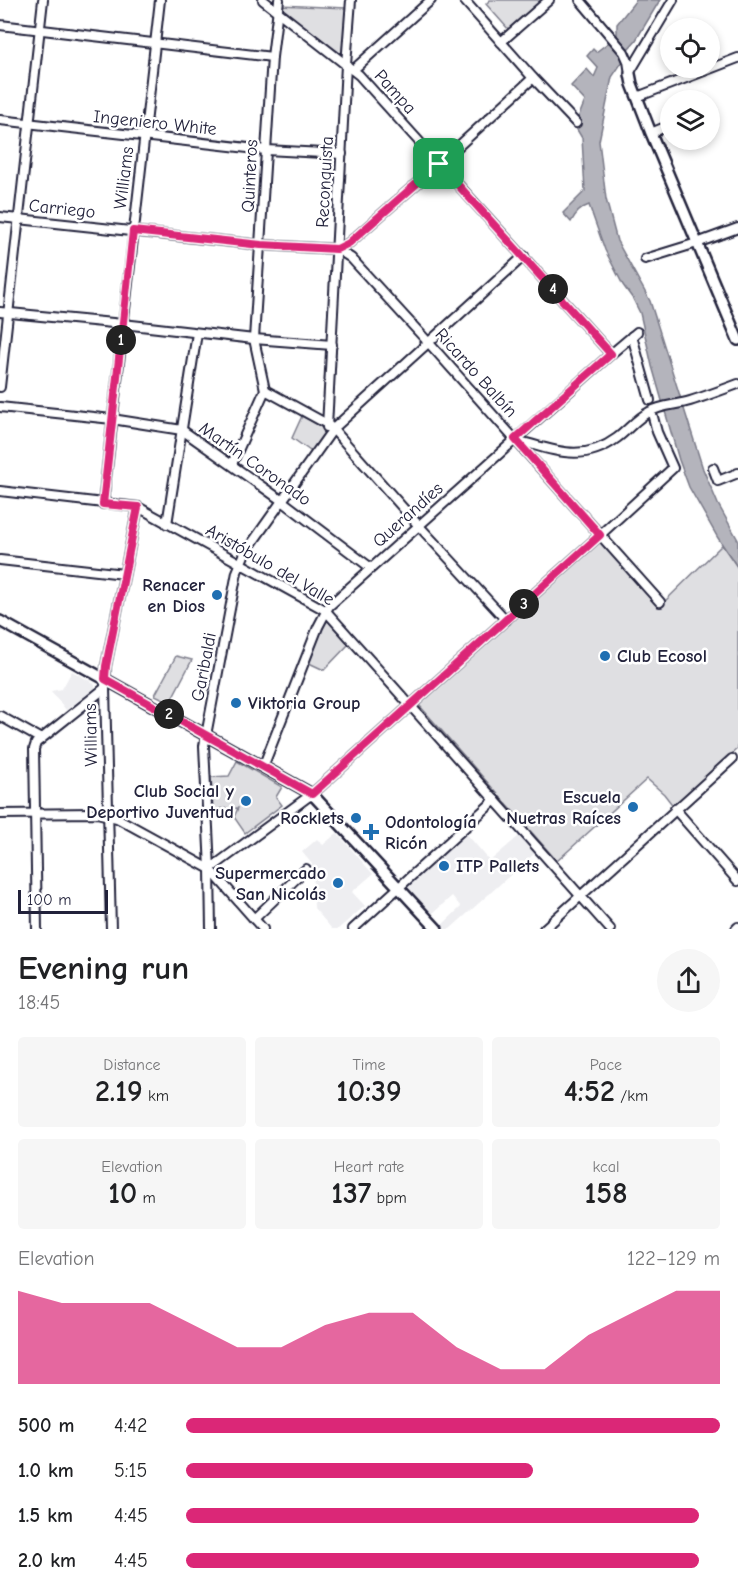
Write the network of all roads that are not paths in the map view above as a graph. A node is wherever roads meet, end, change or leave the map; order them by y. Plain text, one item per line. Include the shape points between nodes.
1 (43, 0) edge
2 (160, 0) edge
3 (263, 0) edge
4 (279, 0) edge
5 (351, 0) edge
6 (430, 0) edge
7 (464, 0) edge
8 (549, 0) edge
9 (580, 0) edge
10 (673, 0) edge
11 (277, 10) junction
12 (0, 25) edge
13 (40, 29) junction
14 (155, 42) junction
15 (501, 42) junction
16 (645, 48) junction
17 (624, 52) junction
18 (272, 57) junction
19 (738, 58) edge
20 (346, 65) junction
21 (353, 70) junction
22 (630, 74) junction
23 (533, 78) junction
24 (637, 97) junction
25 (0, 120) edge
26 (30, 123) junction
27 (576, 123) dead end
28 (660, 129) edge
29 (651, 133) junction
30 (144, 137) junction
31 (266, 150) junction
32 (342, 154) junction
33 (439, 164) junction
34 (0, 217) edge
35 (19, 219) junction
36 (738, 228) edge
37 (133, 231) junction
38 (697, 243) junction
39 (261, 245) junction
40 (337, 249) junction
41 (524, 256) junction
42 (645, 259) dead end
43 (4, 313) edge
44 (123, 324) junction
45 (197, 333) junction
46 (254, 339) junction
47 (738, 340) edge
48 (428, 342) junction
49 (332, 345) junction
50 (611, 354) junction
51 (738, 384) edge
52 (0, 387) edge
53 (265, 390) junction
54 (650, 400) dead end
55 (0, 407) edge
56 (654, 414) junction
57 (112, 419) junction
58 (330, 426) junction
59 (182, 430) junction
60 (515, 439) junction
61 (232, 464) junction
62 (713, 468) dead end
63 (738, 473) edge
64 (0, 491) edge
65 (281, 500) junction
66 (103, 504) junction
67 (138, 507) junction
68 (167, 524) junction
69 (419, 526) junction
70 (600, 535) junction
71 (0, 560) edge
72 (240, 564) junction
73 (371, 568) junction
74 (124, 574) junction
75 (660, 602) dead end
76 (325, 610) junction
77 (506, 620) junction
78 (0, 621) edge
79 (105, 683) junction
80 (410, 706) junction
81 (0, 716) edge
82 (206, 734) junction
83 (41, 739) junction
84 (732, 759) dead end
85 (264, 767) junction
86 (312, 794) junction
87 (495, 800) junction
88 (675, 809) junction
89 (0, 814) edge
90 (36, 814) junction
91 (108, 815) junction
92 (210, 869) junction
93 (306, 869) dead end
94 (738, 881) edge
95 (399, 887) junction
96 (581, 896) junction
97 (254, 919) junction
98 (37, 929) edge
99 (111, 929) edge
100 (211, 929) edge
101 (262, 929) edge
102 (353, 929) edge
103 (438, 929) edge
104 (544, 929) edge
105 (610, 929) edge

1 - 13 street
2 - 14 street, Williams
3 - 11 street, Pampa
4 - 11 street, Quinteros
5 - 20 street, Reconquista
6 - 21 street
7 - 15 street
8 - 15 street
9 - 17 street
10 - 16 street
11 - 18 street, Quinteros
11 - 20 street, Pampa
12 - 13 street
13 - 14 street
13 - 26 street
14 - 18 street
14 - 30 street, Williams
15 - 23 street
16 - 17 street
16 - 22 street
17 - 22 street
18 - 31 street, Quinteros
19 - 24 street
20 - 21 street, Pampa
20 - 32 street, Reconquista
21 - 33 street, Pampa
22 - 24 main road
23 - 27 street
23 - 33 street
24 - 29 main road
25 - 26 street, Ingeniero White
26 - 30 street, Ingeniero White
26 - 35 street
28 - 29 street
29 - 38 main road
30 - 31 street, Ingeniero White
30 - 37 street, Williams
31 - 32 street, Ingeniero White
31 - 39 street, Quinteros
32 - 40 street, Reconquista
33 - 40 street via 349,243
33 - 41 street, Pampa
34 - 35 street, Carriego
35 - 37 street, Carriego
35 - 43 street
36 - 38 street
37 - 39 street, Carriego
37 - 44 street, Williams
38 - 42 street
38 - 47 main road
39 - 40 street, Carriego
39 - 46 street, Quinteros
40 - 48 street, Ricardo Balbín via 351,258
40 - 49 street, Reconquista
41 - 48 street, Garibaldi
41 - 50 street, Pampa
43 - 44 street
43 - 52 street
44 - 45 street
44 - 57 street, Williams
45 - 46 street
45 - 59 street
46 - 49 street
46 - 53 street, Quinteros
48 - 58 street, Garibaldi
48 - 60 street, Ricardo Balbín
49 - 58 street, Reconquista
50 - 54 street, Querandíes via 634,334
50 - 60 street, Querandíes
51 - 56 street
53 - 58 street
53 - 61 street
55 - 57 street, Martín Coronado
56 - 60 street via 644,415 620,437 593,452 563,453
56 - 70 street via 657,432 673,468
57 - 59 street, Martín Coronado
57 - 66 street, Williams
58 - 65 street, Garibaldi
58 - 69 street
59 - 61 street, Martín Coronado
59 - 68 street
60 - 69 street, Querandíes
60 - 70 street, Ricardo Balbín
61 - 65 street, Martín Coronado
62 - 63 street via 718,481
64 - 66 street, Aristóbulo del Valle
65 - 72 street, Garibaldi
65 - 73 street, Martín Coronado
66 - 67 street, Aristóbulo del Valle
67 - 68 street, Aristóbulo del Valle
67 - 74 street, Williams
68 - 72 street, Aristóbulo del Valle
69 - 73 street, Querandíes
69 - 77 street
70 - 75 street, Ricardo Balbín
70 - 77 street
71 - 74 street
72 - 76 street, Aristóbulo del Valle
72 - 82 street, Garibaldi
73 - 76 street, Querandíes
74 - 79 street, Williams
76 - 80 street, Aristóbulo del Valle
76 - 85 street, Querandíes
77 - 80 street
78 - 79 main road
79 - 82 main road
79 - 83 street
79 - 91 street, Williams
80 - 86 street
80 - 87 street, Aristóbulo del Valle
81 - 83 street
82 - 85 main road
82 - 92 street, Garibaldi
83 - 90 street via 34,749
84 - 88 street
85 - 86 main road
86 - 92 street
86 - 95 main road
87 - 95 street
87 - 96 street, Aristóbulo del Valle
88 - 94 street
88 - 96 street
89 - 90 street
90 - 91 street
90 - 98 street
91 - 92 street
91 - 99 street, Williams
92 - 97 street
92 - 100 street, Garibaldi
93 - 97 street
95 - 102 street
95 - 103 main road
96 - 104 street
96 - 105 street, Aristóbulo del Valle
97 - 101 street

